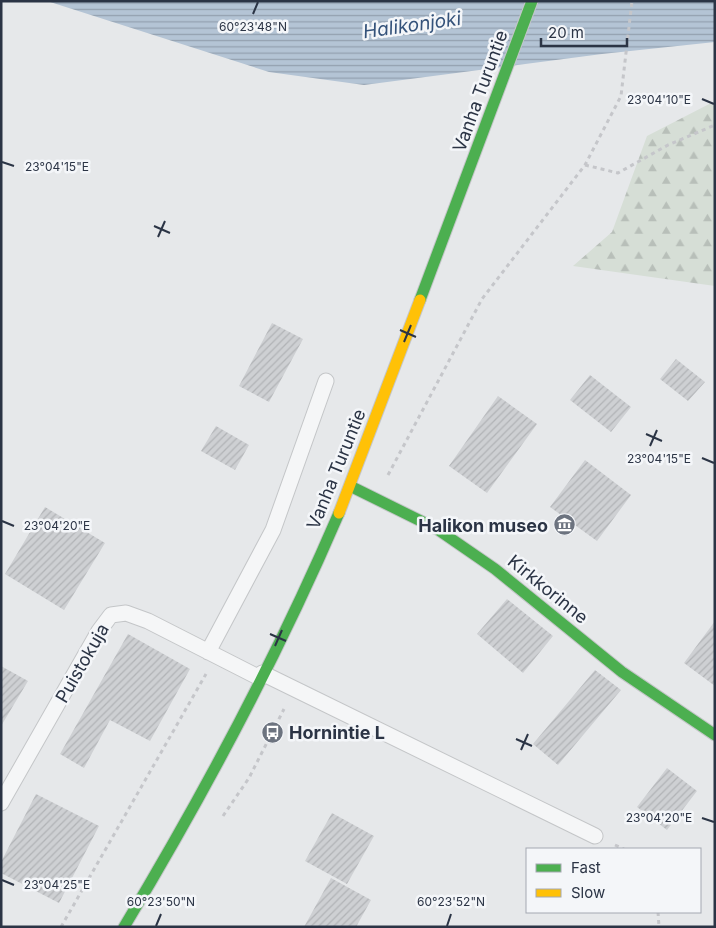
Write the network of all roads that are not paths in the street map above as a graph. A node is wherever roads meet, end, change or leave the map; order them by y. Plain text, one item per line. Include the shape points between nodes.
1 (532, 1) edge
2 (326, 381) dead end
3 (350, 486) junction
4 (208, 652) junction
5 (261, 676) junction
6 (715, 735) edge
7 (1, 803) edge
8 (595, 836) dead end
9 (124, 927) edge

1 - 3 street, Vanha Turuntie
2 - 4 lane via 273,530
3 - 5 street, Vanha Turuntie via 304,594
3 - 6 street, Kirkkorinne via 437,529 495,569 622,672
4 - 5 lane, Puistokuja
4 - 7 lane, Puistokuja via 126,613 110,614
5 - 8 lane, Puistokuja
5 - 9 street, Vanha Turuntie via 176,840

